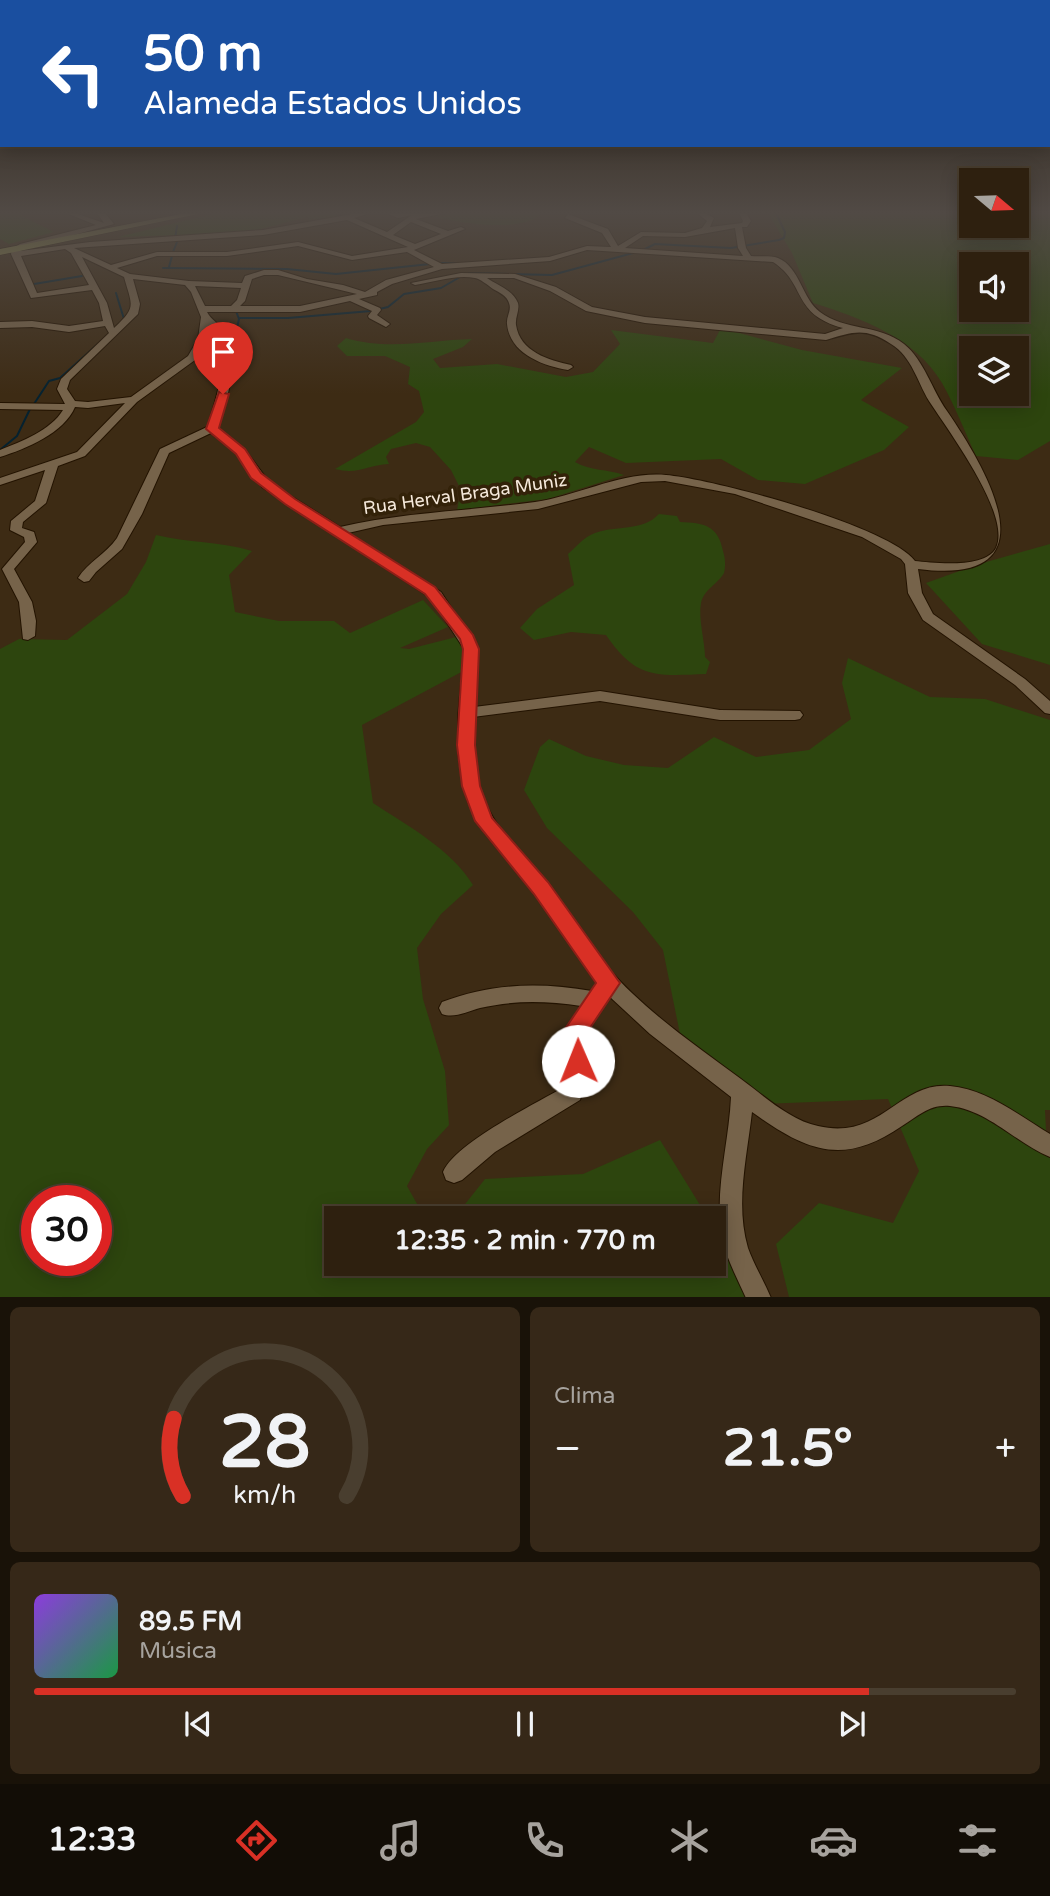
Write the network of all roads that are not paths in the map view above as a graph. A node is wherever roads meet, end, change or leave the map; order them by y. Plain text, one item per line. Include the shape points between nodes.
1 (25, 274) edge
2 (86, 274) edge
3 (124, 274) edge
4 (259, 274) edge
5 (287, 274) edge
6 (418, 274) edge
7 (788, 274) edge
8 (479, 275) junction
9 (128, 276) junction
10 (189, 283) junction
11 (245, 286) junction
12 (93, 287) junction
13 (366, 295) junction
14 (353, 299) junction
15 (234, 308) junction
16 (204, 313) junction
17 (108, 323) junction
18 (386, 324) dead end
19 (0, 325) edge
20 (856, 327) junction
21 (118, 331) junction
22 (568, 367) dead end
23 (132, 400) junction
24 (70, 405) junction
25 (0, 406) edge
26 (212, 429) junction
27 (0, 454) edge
28 (53, 464) junction
29 (0, 482) edge
30 (340, 531) junction
31 (911, 564) junction
32 (84, 578) dead end
33 (28, 636) dead end
34 (1050, 709) edge
35 (467, 713) junction
36 (795, 715) dead end
37 (609, 983) junction
38 (595, 1000) junction
39 (449, 1008) dead end
40 (742, 1092) junction
41 (1050, 1146) edge
42 (454, 1172) dead end
43 (759, 1297) edge

1 - 12 street via 36,296
2 - 12 street
3 - 9 street
4 - 11 street via 250,276
5 - 13 street via 309,282 340,284
6 - 13 street
7 - 20 street via 817,314
8 - 13 street via 430,280
8 - 20 street via 527,278 589,309 645,320 826,337
8 - 22 street via 511,298 515,306 511,323 524,349 550,364
9 - 10 street
9 - 21 street via 135,309
10 - 11 street
10 - 16 street
11 - 15 street
12 - 17 street
13 - 14 street
14 - 15 street via 300,309
14 - 18 street via 377,310 372,316
15 - 16 street
16 - 23 street via 204,336 192,358
16 - 26 street via 220,332 224,351 223,394
17 - 19 street via 69,329
17 - 21 street via 108,330
20 - 31 street via 885,337 907,352 974,459 1002,523 1003,547 986,560 961,567
21 - 24 street via 66,379 62,389
23 - 24 street via 117,399 93,407
23 - 28 street via 81,454
24 - 25 street
24 - 27 street via 47,431
26 - 30 street via 241,452 266,485
26 - 32 street via 165,450 115,551
28 - 29 street
28 - 33 street via 42,499 17,521 16,530 30,535 31,542 8,569 25,598
30 - 31 street, Rua Herval Braga Muniz via 383,521 538,505 630,481 665,478 737,491 852,529 890,547
30 - 35 street via 436,595 467,638 471,649
31 - 34 street via 915,593 928,617
35 - 36 street via 600,696 720,715
35 - 37 street via 471,786 484,821 541,888
37 - 38 street
37 - 40 street via 646,1018
38 - 39 street via 525,990
38 - 42 street via 574,1032 579,1072 573,1093 487,1144
40 - 41 street via 796,1131 830,1141 861,1138 912,1105 935,1096 953,1096
40 - 43 street via 732,1227

